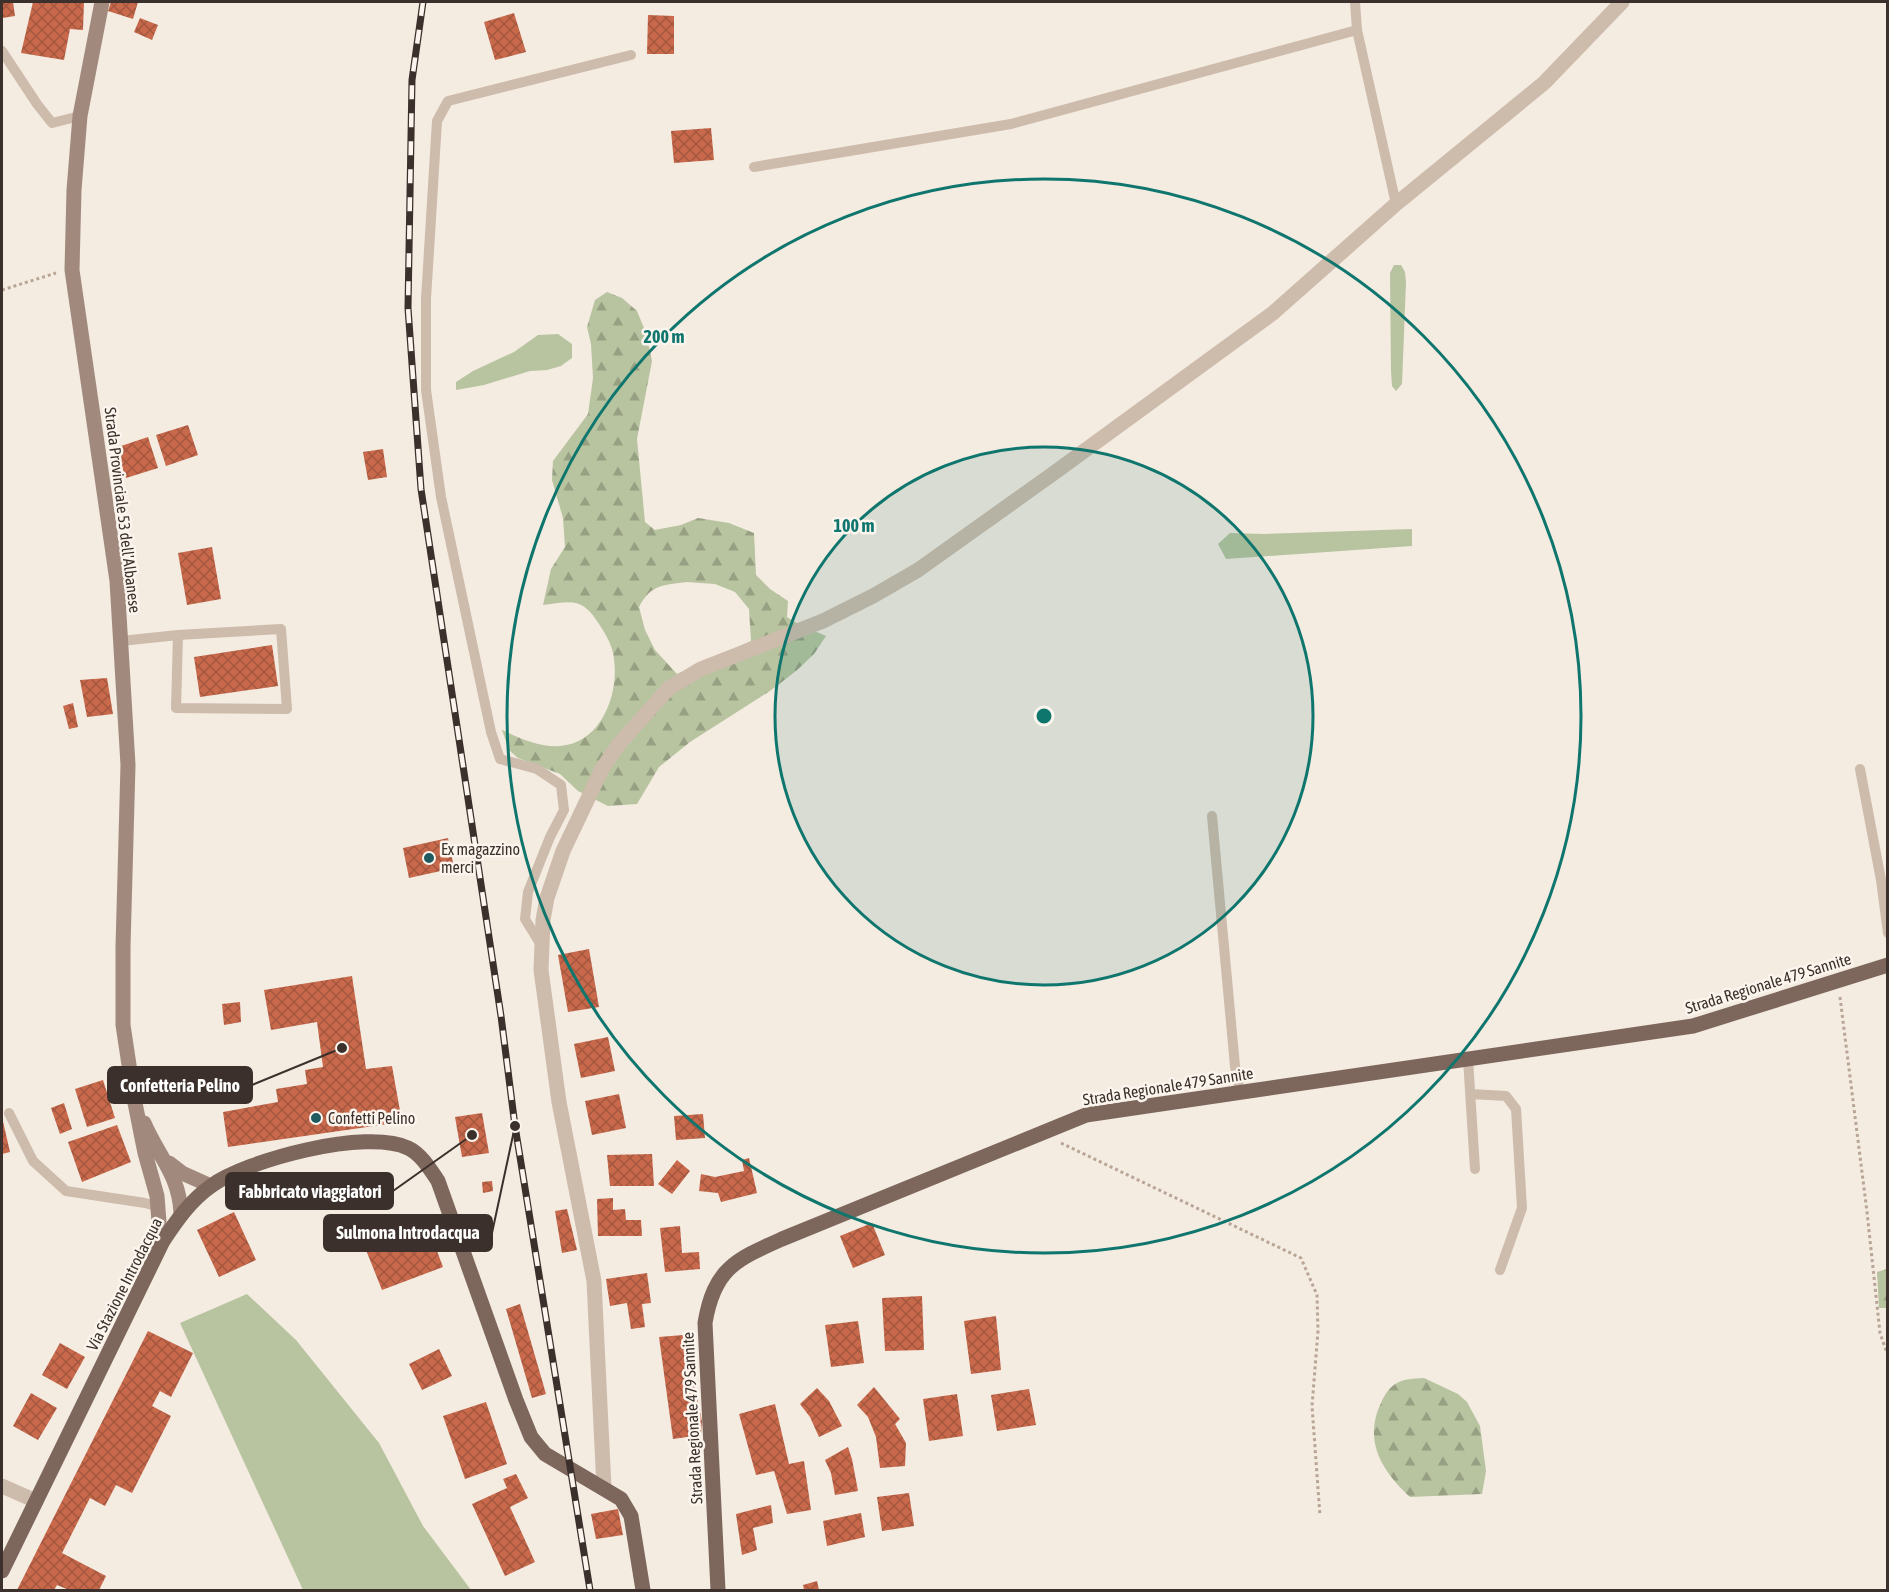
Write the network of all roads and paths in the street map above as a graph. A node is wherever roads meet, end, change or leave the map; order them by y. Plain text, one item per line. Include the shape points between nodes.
1 (102, 2) edge
2 (1355, 2) edge
3 (1622, 2) edge
4 (1357, 30) junction
5 (2, 51) edge
6 (631, 55) dead end
7 (80, 116) junction
8 (754, 167) dead end
9 (1396, 204) junction
10 (72, 270) junction
11 (2, 290) edge
12 (178, 634) junction
13 (121, 641) junction
14 (1860, 769) dead end
15 (1212, 816) dead end
16 (1887, 933) edge
17 (541, 945) junction
18 (1887, 964) edge
19 (1838, 980) junction
20 (1468, 1059) junction
21 (1239, 1093) junction
22 (1471, 1094) junction
23 (134, 1098) junction
24 (9, 1113) dead end
25 (1041, 1134) junction
26 (161, 1154) junction
27 (1475, 1169) dead end
28 (154, 1182) junction
29 (211, 1186) junction
30 (159, 1207) junction
31 (181, 1213) junction
32 (155, 1258) junction
33 (1500, 1270) dead end
34 (1887, 1356) edge
35 (2, 1486) edge
36 (604, 1488) junction
37 (36, 1501) junction
38 (1320, 1516) dead end
39 (2, 1571) edge
40 (643, 1590) edge
41 (718, 1590) edge

1 - 7 main road, Strada Provinciale 53 dell'Albanese
2 - 4 lane
3 - 9 street via 1544,83
4 - 8 lane via 1011,124
4 - 9 lane
5 - 7 lane via 52,123
6 - 17 lane via 448,101 437,121 426,299 426,390 441,497 500,759 537,769 561,785 564,810 528,892 525,919
7 - 10 main road, Strada Provinciale 53 dell'Albanese
9 - 17 street via 1273,313 918,570 848,610 701,669 669,688 602,769 563,851 547,898
10 - 11 path
10 - 13 main road, Strada Provinciale 53 dell'Albanese via 117,581
12 - 12 lane via 280,629 286,709 176,708
12 - 13 lane
13 - 23 main road, Strada Provinciale 53 dell'Albanese via 128,765 123,1025
14 - 16 lane
15 - 21 lane
17 - 36 street via 541,970 560,1102 594,1281
18 - 19 main road, Strada Regionale 479 Sannite
19 - 20 main road, Strada Regionale 479 Sannite via 1693,1026
19 - 34 path via 1880,1333
20 - 21 main road, Strada Regionale 479 Sannite
20 - 22 lane
21 - 25 main road, Strada Regionale 479 Sannite via 1086,1115
22 - 27 lane
22 - 33 lane via 1506,1096 1516,1109 1522,1208
23 - 26 main road, Strada Provinciale 53 dell'Albanese
23 - 28 main road, Strada Provinciale 53 dell'Albanese
24 - 30 lane via 33,1161 66,1191
25 - 38 path via 1301,1258 1317,1295 1312,1406
25 - 41 main road, Strada Regionale 479 Sannite via 741,1257 718,1280 705,1323
26 - 29 main road, Strada Provinciale 53 dell'Albanese via 182,1173
26 - 31 main road, Strada Provinciale 53 dell'Albanese via 178,1188
28 - 30 main road, Strada Provinciale 53 dell'Albanese
28 - 31 main road, Strada Provinciale 53 dell'Albanese via 164,1202
29 - 31 main road, Via Stazione Introdacqua
29 - 36 main road, Via Stazione Introdacqua via 259,1162 306,1150 385,1143 414,1152 430,1169 445,1196 531,1437 545,1454
30 - 32 main road, Strada Provinciale 53 dell'Albanese
31 - 32 main road, Via Stazione Introdacqua
32 - 37 main road, Via Stazione Introdacqua
35 - 37 street
36 - 40 main road via 621,1499 631,1516
37 - 39 main road, Via Stazione Introdacqua

